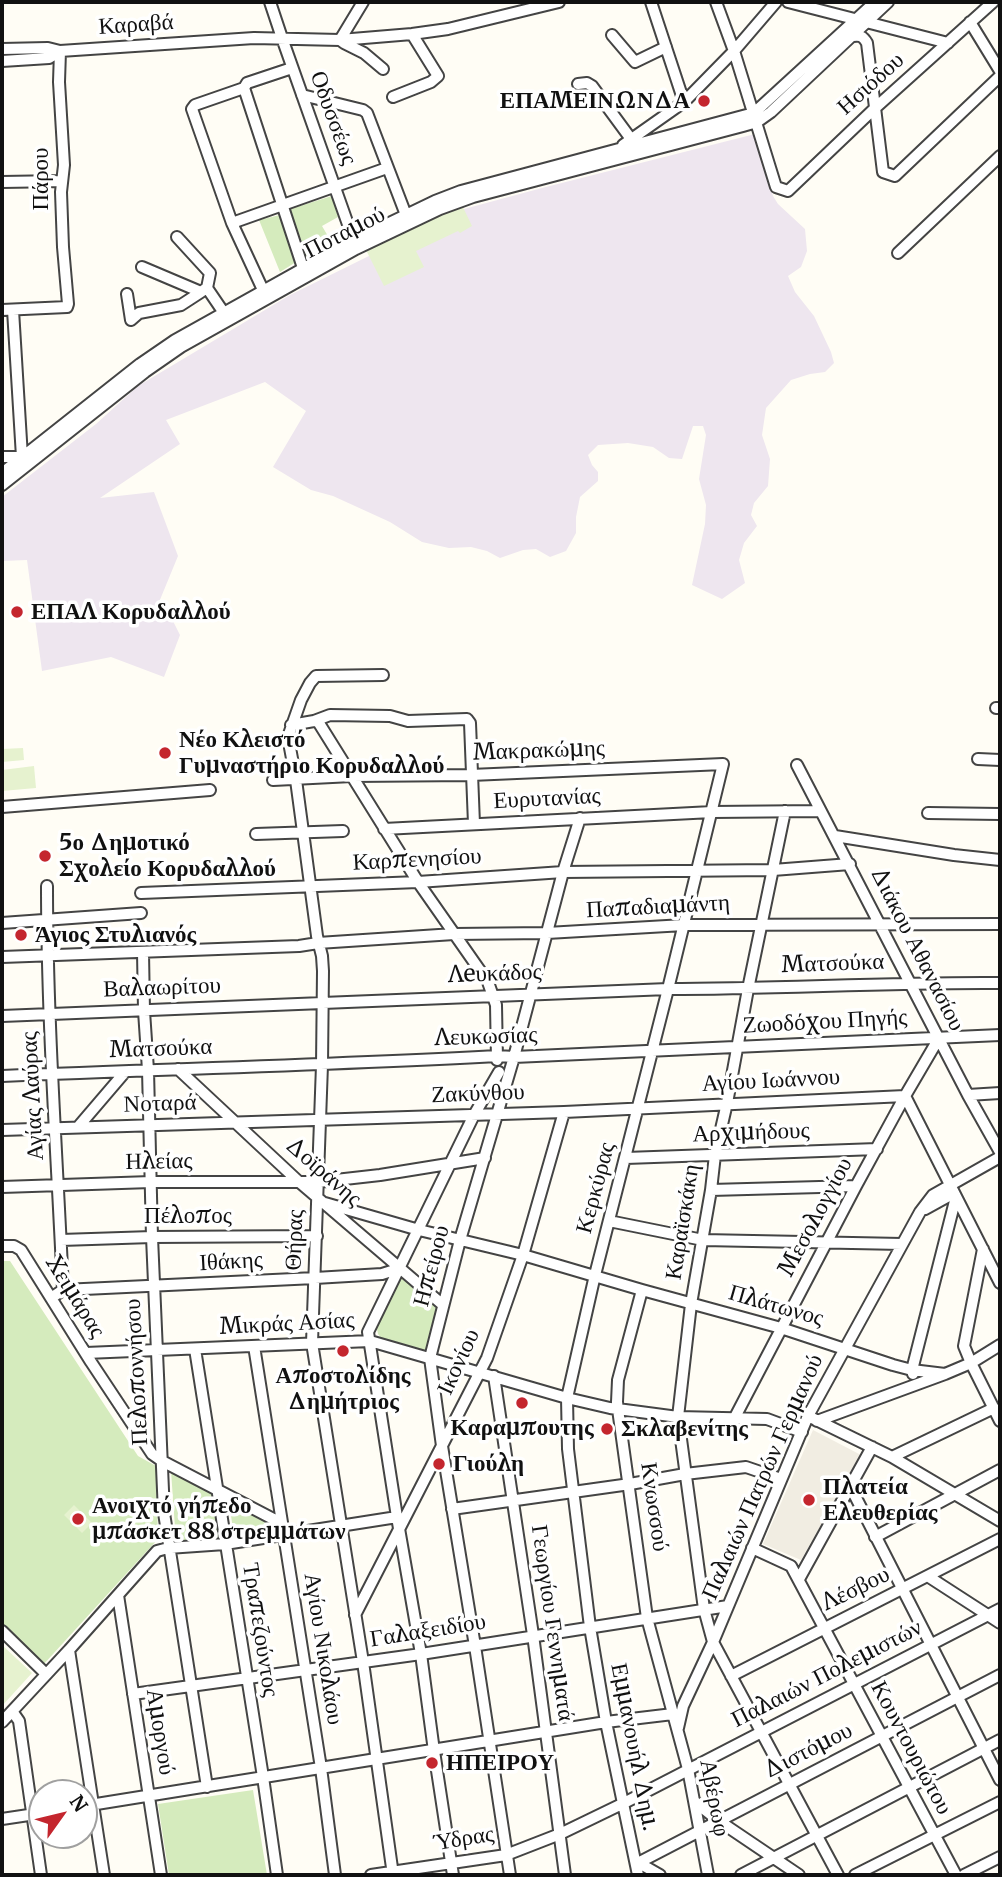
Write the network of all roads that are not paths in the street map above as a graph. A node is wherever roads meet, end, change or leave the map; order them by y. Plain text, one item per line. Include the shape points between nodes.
1 (271, 2) edge
2 (363, 2) edge
3 (559, 2) edge
4 (651, 2) edge
5 (716, 2) edge
6 (776, 2) edge
7 (788, 2) edge
8 (875, 2) edge
9 (888, 2) edge
10 (993, 2) edge
11 (862, 20) junction
12 (970, 22) junction
13 (412, 34) junction
14 (612, 35) dead end
15 (853, 36) junction
16 (282, 38) junction
17 (340, 40) junction
18 (948, 43) junction
19 (666, 47) junction
20 (2, 49) edge
21 (60, 51) junction
22 (734, 51) junction
23 (2, 61) edge
24 (292, 68) junction
25 (383, 69) dead end
26 (1000, 74) edge
27 (578, 84) dead end
28 (244, 88) junction
29 (302, 95) junction
30 (393, 97) dead end
31 (684, 102) junction
32 (874, 108) junction
33 (755, 118) junction
34 (632, 139) junction
35 (613, 151) junction
36 (1000, 156) edge
37 (387, 168) junction
38 (62, 181) junction
39 (2, 182) edge
40 (336, 187) junction
41 (283, 205) junction
42 (406, 215) junction
43 (232, 223) junction
44 (177, 237) dead end
45 (355, 244) junction
46 (898, 253) dead end
47 (142, 267) dead end
48 (303, 268) junction
49 (204, 290) junction
50 (262, 290) junction
51 (127, 295) dead end
52 (7, 310) edge
53 (223, 313) junction
54 (2, 457) edge
55 (22, 457) junction
56 (2, 473) edge
57 (2, 485) edge
58 (383, 675) dead end
59 (317, 720) junction
60 (291, 725) junction
61 (978, 759) dead end
62 (1000, 760) edge
63 (723, 764) joint
64 (797, 765) dead end
65 (471, 775) junction
66 (352, 776) junction
67 (273, 780) dead end
68 (296, 780) junction
69 (210, 790) dead end
70 (2, 807) edge
71 (785, 811) junction
72 (820, 811) junction
73 (712, 812) junction
74 (928, 813) dead end
75 (1000, 814) edge
76 (580, 818) junction
77 (474, 824) junction
78 (384, 829) junction
79 (342, 831) dead end
80 (303, 833) junction
81 (256, 834) dead end
82 (835, 836) junction
83 (1000, 860) edge
84 (850, 864) junction
85 (773, 870) junction
86 (696, 871) junction
87 (563, 872) junction
88 (418, 882) junction
89 (47, 886) dead end
90 (310, 886) junction
91 (141, 893) dead end
92 (141, 913) dead end
93 (47, 921) junction
94 (2, 923) edge
95 (762, 924) junction
96 (1000, 924) edge
97 (684, 925) junction
98 (881, 925) junction
99 (547, 933) junction
100 (454, 934) junction
101 (318, 943) junction
102 (143, 952) junction
103 (66, 954) junction
104 (48, 955) junction
105 (2, 957) edge
106 (911, 982) junction
107 (1000, 983) edge
108 (668, 989) junction
109 (748, 989) junction
110 (531, 994) junction
111 (494, 995) junction
112 (323, 1002) junction
113 (144, 1011) junction
114 (50, 1013) junction
115 (2, 1016) edge
116 (1000, 1035) edge
117 (939, 1038) junction
118 (737, 1046) junction
119 (652, 1050) junction
120 (497, 1056) junction
121 (514, 1057) junction
122 (322, 1065) junction
123 (178, 1069) junction
124 (148, 1070) junction
125 (125, 1072) junction
126 (499, 1072) junction
127 (51, 1074) junction
128 (2, 1076) edge
129 (504, 1091) junction
130 (1000, 1093) edge
131 (905, 1096) junction
132 (968, 1096) junction
133 (727, 1103) junction
134 (638, 1109) junction
135 (564, 1112) junction
136 (497, 1114) junction
137 (474, 1115) junction
138 (320, 1119) junction
139 (236, 1122) junction
140 (149, 1125) junction
141 (54, 1128) junction
142 (78, 1128) junction
143 (2, 1130) edge
144 (877, 1149) junction
145 (715, 1155) junction
146 (1000, 1155) edge
147 (485, 1158) junction
148 (626, 1158) junction
149 (450, 1164) junction
150 (298, 1181) junction
151 (151, 1182) junction
152 (318, 1182) junction
153 (59, 1185) junction
154 (856, 1186) junction
155 (2, 1187) edge
156 (711, 1190) junction
157 (953, 1192) junction
158 (321, 1200) junction
159 (610, 1221) junction
160 (419, 1230) junction
161 (317, 1236) junction
162 (152, 1237) junction
163 (61, 1240) junction
164 (460, 1240) junction
165 (703, 1240) junction
166 (827, 1242) junction
167 (902, 1244) junction
168 (2, 1246) edge
169 (983, 1250) junction
170 (523, 1255) junction
171 (401, 1268) junction
172 (596, 1275) junction
173 (315, 1278) junction
174 (1000, 1283) edge
175 (154, 1286) junction
176 (63, 1290) junction
177 (642, 1290) junction
178 (51, 1298) junction
179 (691, 1304) junction
180 (443, 1305) junction
181 (781, 1328) junction
182 (370, 1341) junction
183 (312, 1343) junction
184 (1000, 1345) edge
185 (254, 1346) junction
186 (157, 1349) junction
187 (195, 1349) junction
188 (844, 1349) junction
189 (86, 1353) junction
190 (430, 1358) junction
191 (971, 1363) junction
192 (912, 1370) junction
193 (480, 1372) junction
194 (945, 1374) junction
195 (494, 1376) junction
196 (914, 1385) junction
197 (567, 1398) junction
198 (994, 1408) junction
199 (619, 1410) junction
200 (678, 1417) junction
201 (813, 1418) junction
202 (734, 1419) junction
203 (1000, 1421) edge
204 (802, 1432) junction
205 (442, 1446) junction
206 (872, 1447) junction
207 (892, 1457) junction
208 (162, 1461) junction
209 (1000, 1470) edge
210 (685, 1474) junction
211 (781, 1479) junction
212 (630, 1484) junction
213 (850, 1486) junction
214 (216, 1489) junction
215 (573, 1491) junction
216 (955, 1494) junction
217 (513, 1500) junction
218 (452, 1509) junction
219 (397, 1517) junction
220 (1000, 1521) edge
221 (340, 1526) junction
222 (282, 1529) junction
223 (399, 1530) junction
224 (875, 1538) junction
225 (1000, 1539) edge
226 (225, 1544) junction
227 (168, 1548) junction
228 (752, 1548) junction
229 (929, 1577) junction
230 (799, 1579) junction
231 (902, 1590) junction
232 (118, 1595) junction
233 (728, 1606) junction
234 (704, 1609) junction
235 (1000, 1609) edge
236 (987, 1615) junction
237 (355, 1616) junction
238 (648, 1618) junction
239 (1000, 1623) edge
240 (590, 1627) junction
241 (823, 1629) junction
242 (2, 1631) edge
243 (533, 1635) junction
244 (713, 1642) junction
245 (931, 1644) junction
246 (475, 1646) junction
247 (69, 1650) junction
248 (421, 1654) junction
249 (363, 1662) junction
250 (305, 1671) junction
251 (46, 1674) junction
252 (1000, 1675) edge
253 (731, 1676) junction
254 (247, 1678) junction
255 (854, 1684) junction
256 (190, 1685) junction
257 (133, 1694) junction
258 (958, 1697) junction
259 (12, 1711) junction
260 (673, 1714) junction
261 (2, 1722) edge
262 (606, 1722) junction
263 (678, 1728) junction
264 (761, 1731) junction
265 (546, 1732) junction
266 (881, 1737) junction
267 (1000, 1740) edge
268 (489, 1742) junction
269 (985, 1748) junction
270 (434, 1751) junction
271 (377, 1759) junction
272 (321, 1768) junction
273 (688, 1769) junction
274 (263, 1777) junction
275 (30, 1779) edge
276 (85, 1779) edge
277 (1000, 1780) edge
278 (789, 1785) junction
279 (206, 1787) junction
280 (909, 1787) junction
281 (148, 1795) junction
282 (694, 1801) junction
283 (1000, 1802) edge
284 (624, 1803) junction
285 (98, 1804) edge
286 (28, 1815) edge
287 (2, 1819) edge
288 (719, 1821) junction
289 (700, 1831) junction
290 (560, 1834) junction
291 (817, 1835) junction
292 (933, 1836) junction
293 (39, 1849) edge
294 (98, 1849) edge
295 (506, 1855) junction
296 (1000, 1857) edge
297 (773, 1858) junction
298 (451, 1863) junction
299 (638, 1868) edge
300 (393, 1874) edge
301 (41, 1875) edge
302 (104, 1875) edge
303 (161, 1875) edge
304 (277, 1875) edge
305 (335, 1875) edge
306 (371, 1875) edge
307 (453, 1875) edge
308 (510, 1875) edge
309 (565, 1875) edge
310 (660, 1875) edge
311 (708, 1875) edge
312 (741, 1875) edge
313 (799, 1875) edge
314 (838, 1875) edge
315 (855, 1875) edge
316 (956, 1875) edge
317 (964, 1875) edge

1 - 16 street, Οδυσσέως
2 - 17 street
3 - 13 street, Καραβά
4 - 19 street
5 - 22 street
6 - 22 street
7 - 11 street
8 - 11 street
9 - 11 street
10 - 12 street, Ησιόδου
11 - 15 street
11 - 18 street
11 - 33 street
12 - 18 street, Ησιόδου
12 - 26 street
13 - 17 street, Καραβά
13 - 30 street via 438,76
14 - 19 street via 635,62
15 - 32 street via 860,35 867,43
15 - 33 street via 771,112
16 - 17 street, Καραβά
16 - 21 street, Καραβά
16 - 24 street, Οδυσσέως
17 - 25 street
18 - 32 street, Ησιόδου
19 - 31 street
20 - 21 street, Καραβά
21 - 23 street, Καραβά via 49,58
21 - 38 street, Πάρου
22 - 31 street
22 - 33 street
24 - 28 street
24 - 29 street, Οδυσσέως
26 - 32 street via 895,176 883,172
27 - 34 street via 592,86
28 - 41 street
28 - 43 street via 192,109
29 - 37 street via 367,113
29 - 40 street, Οδυσσέως
31 - 34 street
32 - 33 street, Ησιόδου via 788,191 776,187
33 - 35 street, Ποταμού
33 - 45 street, Ποταμού via 706,137 473,197
34 - 35 street
35 - 42 street, Ποταμού via 472,188
36 - 46 street
37 - 40 street
37 - 42 street
38 - 39 street
38 - 52 street, Πάρου via 68,304
40 - 41 street
40 - 45 street, Οδυσσέως
41 - 43 street
41 - 48 street
42 - 45 street, Ποταμού
43 - 50 street
44 - 49 street via 209,273
45 - 48 street, Ποταμού
45 - 57 street, Ποταμού via 171,354
47 - 49 street
48 - 50 street, Ποταμού
49 - 51 street via 181,305 139,313 131,320
49 - 53 street
50 - 53 street, Ποταμού
52 - 55 street
53 - 55 street, Ποταμού via 140,364
54 - 55 street
55 - 56 street, Ποταμού
58 - 60 street, Θήρας via 316,676
59 - 60 street
59 - 65 street via 327,715 468,720
59 - 66 street
60 - 68 street, Θήρας via 288,737
61 - 62 street
63 - 65 street, Μακρακώμης
63 - 73 street, Κερκύρας
64 - 72 street, Διάκου Αθανασίου
65 - 66 street, Μακρακώμης
65 - 77 street
66 - 68 street, Μακρακώμης
66 - 78 street
67 - 68 street, Μακρακώμης
68 - 80 street, Θήρας
69 - 70 street
71 - 72 street, Ευρυτανίας
71 - 73 street, Ευρυτανίας
71 - 85 street, Καραϊσκάκη
72 - 82 street, Διάκου Αθανασίου
73 - 76 street, Ευρυτανίας
73 - 86 street, Κερκύρας
74 - 75 street
76 - 77 street, Ευρυτανίας
76 - 87 street, Ηπείρου
77 - 78 street, Ευρυτανίας
78 - 88 street
79 - 80 street
80 - 81 street
80 - 90 street, Θήρας
82 - 83 street
82 - 84 street, Διάκου Αθανασίου
84 - 85 street, Καρπενησίου
84 - 98 street, Διάκου Αθανασίου
85 - 86 street, Καρπενησίου
85 - 95 street, Καραϊσκάκη
86 - 87 street, Καρπενησίου
86 - 97 street, Κερκύρας
87 - 88 street, Καρπενησίου
87 - 99 street, Ηπείρου
88 - 90 street, Καρπενησίου
88 - 100 street
89 - 93 street, Αγίας Λαύρας
90 - 91 street, Καρπενησίου
90 - 101 street, Θήρας
92 - 93 street
93 - 94 street
93 - 104 street, Αγίας Λαύρας
95 - 97 street, Παπαδιαμάντη
95 - 98 street, Παπαδιαμάντη
95 - 109 street, Καραϊσκάκη
96 - 98 street, Παπαδιαμάντη
97 - 99 street, Παπαδιαμάντη
97 - 108 street, Κερκύρας
98 - 106 street, Διάκου Αθανασίου
99 - 100 street, Παπαδιαμάντη
99 - 110 street, Ηπείρου
100 - 101 street, Παπαδιαμάντη
100 - 111 street
101 - 102 street, Παπαδιαμάντη
101 - 103 street, Παπαδιαμάντη via 186,944
101 - 112 street, Θήρας
102 - 103 street, Παπαδιαμάντη
102 - 113 street, Πελοποννήσου
103 - 104 street, Παπαδιαμάντη
104 - 105 street, Παπαδιαμάντη
104 - 114 street, Αγίας Λαύρας
106 - 107 street, Ματσούκα
106 - 109 street, Ματσούκα
106 - 117 street, Διάκου Αθανασίου
108 - 109 street, Ματσούκα
108 - 110 street, Λeυκάδος
108 - 119 street, Κερκύρας
109 - 118 street, Καραϊσκάκη
110 - 111 street, Λeυκάδος
110 - 121 street, Ηπείρου
111 - 112 street, Λeυκάδος
111 - 120 street
112 - 113 street, Βαλαωρίτου
112 - 122 street, Θήρας
113 - 114 street, Βαλαωρίτου
113 - 124 street, Πελοποννήσου
114 - 115 street, Βαλαωρίτου
114 - 127 street, Αγίας Λαύρας
116 - 117 street, Ζωοδόχου Πηγής
117 - 118 street, Ζωοδόχου Πηγής
117 - 131 street, Μεσολογγίου
117 - 132 street, Διάκου Αθανασίου
118 - 119 street, Ζωοδόχου Πηγής
118 - 133 street, Καραϊσκάκη
119 - 121 street, Λευκωσίας
119 - 134 street, Κερκύρας
120 - 121 street, Λευκωσίας
120 - 122 street, Λευκωσίας
120 - 126 street
121 - 129 street, Ηπείρου
122 - 123 street, Ματσούκα
122 - 138 street, Θήρας
123 - 124 street, Ματσούκα
123 - 139 street, Δοϊράνης
124 - 125 street, Ματσούκα
124 - 140 street, Πελοποννήσου
125 - 127 street, Ματσούκα
125 - 142 street
126 - 129 street
126 - 137 street
127 - 128 street, Ματσούκα
127 - 141 street, Αγίας Λαύρας
129 - 136 street, Ηπείρου
130 - 132 street
131 - 133 street, Αγίου Ιωάννου
131 - 144 street, Μεσολογγίου
131 - 157 street
132 - 146 street, Διάκου Αθανασίου
133 - 134 street, Αγίου Ιωάννου
133 - 145 street, Καραϊσκάκη
134 - 135 street, Ζακύνθου
134 - 148 street, Κερκύρας
135 - 136 street, Ζακύνθου
135 - 170 street, Ικονίου
136 - 137 street, Ζακύνθου
136 - 147 street, Ηπείρου
137 - 138 street, Ζακύνθου
137 - 149 street
138 - 139 street, Νοταρά
138 - 152 street, Θήρας
139 - 140 street, Νοταρά
139 - 150 street, Δοϊράνης
140 - 142 street, Νοταρά
140 - 151 street, Πελοποννήσου
141 - 142 street, Νοταρά
141 - 143 street, Νοταρά
141 - 153 street, Αγίας Λαύρας
144 - 145 street, Αρχιμήδους
144 - 154 street, Μεσολογγίου
145 - 148 street, Αρχιμήδους
145 - 156 street, Καραϊσκάκη
146 - 157 street, Παλαιών Πατρών Γερμανού
147 - 149 street, Ηλείας
147 - 164 street, Ηπείρου
148 - 159 street, Κερκύρας
149 - 152 street, Ηλείας
149 - 160 street
150 - 151 street, Ηλείας
150 - 152 street, Ηλείας
150 - 158 street, Δοϊράνης
151 - 153 street, Ηλείας
151 - 162 street, Πελοποννήσου
152 - 158 street, Θήρας
153 - 155 street, Ηλείας
153 - 163 street, Αγίας Λαύρας
154 - 156 street
154 - 166 street, Μεσολογγίου
156 - 165 street, Καραϊσκάκη
157 - 167 street, Παλαιών Πατρών Γερμανού via 933,1195
157 - 169 street
157 - 192 street
158 - 160 street, Πλάτωνος
158 - 161 street, Θήρας
158 - 171 street, Δοϊράνης
159 - 165 street
159 - 172 street, Κερκύρας
160 - 164 street, Πλάτωνος
160 - 171 street
161 - 162 street, Πέλοπος
161 - 173 street, Θήρας
162 - 163 street, Πέλοπος
162 - 175 street, Πελοποννήσου
163 - 176 street, Αγίας Λαύρας
164 - 170 street, Πλάτωνος
164 - 180 street, Ηπείρου
165 - 166 street
165 - 179 street, Καραϊσκάκη
166 - 167 street
166 - 181 street, Μεσολογγίου
167 - 188 street, Παλαιών Πατρών Γερμανού
168 - 178 street, Χειμάρας via 21,1250
169 - 174 street
169 - 191 street via 964,1346
170 - 172 street, Πλάτωνος
170 - 193 street, Ικονίου
171 - 173 street, Ιθάκης via 382,1274
171 - 180 street, Δοϊράνης
171 - 182 street via 368,1332
172 - 177 street, Πλάτωνος
172 - 197 street, Κερκύρας
173 - 175 street, Ιθάκης
173 - 183 street, Θήρας
175 - 176 street, Ιθάκης
175 - 186 street, Πελοποννήσου
176 - 178 street
177 - 179 street, Πλάτωνος
177 - 199 street, Κνωσσού via 618,1380
178 - 189 street, Χειμάρας
179 - 181 street, Πλάτωνος
179 - 200 street, Καραϊσκάκη
180 - 190 street, Ηπείρου
181 - 188 street, Πλάτωνος
181 - 202 street, Μεσολογγίου
182 - 183 street, Μικράς Ασίας
182 - 190 street, Μικράς Ασίας
182 - 219 street
183 - 185 street, Μικράς Ασίας
183 - 221 street, Θήρας
184 - 191 street
185 - 187 street, Μικράς Ασίας
185 - 222 street, Αγίου Νικολάου
186 - 187 street, Μικράς Ασίας
186 - 189 street, Μικράς Ασίας
186 - 208 street, Πελοποννήσου
187 - 214 street, Τραπεζούντος
188 - 192 street, Πλάτωνος
188 - 201 street, Παλαιών Πατρών Γερμανού
189 - 208 street, Χειμάρας via 145,1445
190 - 193 street, Μικράς Ασίας
190 - 205 street, Ηπείρου
191 - 194 street
191 - 198 street
192 - 194 street, Πλάτωνος
192 - 196 street
193 - 195 street, Μικράς Ασίας
193 - 205 street, Ικονίου
194 - 196 street
195 - 197 street, Μικράς Ασίας
195 - 217 street, Γεωργίου Γεννηματά
196 - 201 street
197 - 199 street, Μικράς Ασίας
197 - 215 street, Κερκύρας
198 - 203 street
198 - 207 street
199 - 200 street, Μικράς Ασίας
199 - 212 street, Κνωσσού
200 - 202 street, Μικράς Ασίας
200 - 210 street, Καραϊσκάκη
201 - 204 street, Παλαιών Πατρών Γερμανού
201 - 206 street
202 - 204 street, Μικράς Ασίας via 767,1419
204 - 211 street, Παλαιών Πατρών Γερμανού
205 - 218 street, Ηπείρου
205 - 223 street, Ικονίου
206 - 207 street
206 - 213 street
207 - 216 street
208 - 214 street, Χειμάρας
208 - 227 street, Πελοποννήσου
209 - 216 street
210 - 211 street via 746,1467
210 - 212 street
210 - 234 street, Καραϊσκάκη
211 - 228 street, Παλαιών Πατρών Γερμανού
212 - 215 street
212 - 238 street, Κνωσσού
213 - 224 street
213 - 230 street
214 - 222 street, Χειμάρας
214 - 226 street, Τραπεζούντος
215 - 217 street
215 - 240 street, Κερκύρας
216 - 220 street
216 - 224 street
217 - 218 street
217 - 243 street, Γεωργίου Γεννηματά
218 - 246 street, Ηπείρου
219 - 221 street
219 - 223 street
221 - 222 street
221 - 237 street, Θήρας
222 - 226 street
222 - 250 street, Αγίου Νικολάου
223 - 237 street, Ικονίου
223 - 248 street
224 - 231 street
225 - 229 street, Λέσβου
226 - 227 street
226 - 254 street, Τραπεζούντος
227 - 232 street via 154,1554
227 - 256 street, Πελοποννήσου
228 - 230 street, Κουντουριώτου via 791,1566
228 - 233 street, Παλαιών Πατρών Γερμανού
229 - 231 street, Λέσβου
229 - 236 street
230 - 241 street, Κουντουριώτου
231 - 241 street, Λέσβου
231 - 245 street
232 - 247 street
232 - 257 street, Αμοργού
233 - 234 street, Γαλαξειδίου
233 - 244 street, Παλαιών Πατρών Γερμανού
234 - 238 street, Γαλαξειδίου
234 - 244 street, Καραϊσκάκη
235 - 236 street, Παλαιών Πολεμιστών
236 - 239 street
236 - 245 street, Παλαιών Πολεμιστών
237 - 249 street, Θήρας
238 - 240 street, Γαλαξειδίου
238 - 260 street, Κνωσσού
240 - 243 street, Γαλαξειδίου
240 - 262 street, Εμμανουήλ Δημ.
241 - 253 street, Λέσβου
241 - 255 street, Κουντουριώτου
242 - 251 street
243 - 246 street, Γαλαξειδίου
243 - 265 street, Γεωργίου Γεννηματά
244 - 253 street, Καραϊσκάκη
244 - 263 street, Παλαιών Πατρών Γερμανού via 683,1706
245 - 255 street, Παλαιών Πολεμιστών
245 - 258 street
246 - 248 street, Γαλαξειδίου
246 - 268 street, Ηπείρου
247 - 251 street
247 - 276 street
248 - 249 street, Γαλαξειδίου
248 - 270 street
249 - 250 street, Γαλαξειδίου
249 - 271 street, Θήρας
250 - 254 street, Γαλαξειδίου
250 - 272 street, Αγίου Νικολάου
251 - 259 street
252 - 258 street, Διστόμου
253 - 264 street, Καραϊσκάκη
254 - 256 street, Γαλαξειδίου
254 - 274 street, Τραπεζούντος
255 - 264 street, Παλαιών Πολεμιστών
255 - 266 street, Κουντουριώτου
256 - 257 street, Γαλαξειδίου
256 - 279 street, Πελοποννήσου
257 - 281 street, Αμοργού
258 - 266 street, Διστόμου
258 - 269 street
259 - 261 street
259 - 275 street via 19,1721
260 - 262 street
260 - 263 street, Κνωσσού
262 - 265 street
262 - 284 street, Εμμανουήλ Δημ.
263 - 273 street, Αβέρωφ
264 - 273 street, Παλαιών Πολεμιστών
264 - 278 street, Καραϊσκάκη
265 - 268 street
265 - 290 street, Γεωργίου Γεννηματά
266 - 278 street, Διστόμου
266 - 280 street, Κουντουριώτου
267 - 269 street
268 - 270 street
268 - 295 street, Ηπείρου
269 - 277 street
269 - 280 street
270 - 271 street
270 - 298 street
271 - 272 street
271 - 300 street, Θήρας
272 - 274 street
272 - 305 street, Αγίου Νικολάου
273 - 282 street, Αβέρωφ
273 - 284 street, Παλαιών Πολεμιστών
274 - 279 street
274 - 304 street, Τραπεζούντος
278 - 288 street, Διστόμου
278 - 291 street, Καραϊσκάκη
279 - 281 street
280 - 291 street
280 - 292 street, Κουντουριώτου
281 - 285 street
281 - 303 street, Αμοργού
282 - 288 street
282 - 289 street, Αβέρωφ
283 - 292 street
284 - 290 street, Παλαιών Πολεμιστών
284 - 299 street, Εμμανουήλ Δημ.
286 - 287 street
288 - 289 street, Διστόμου
288 - 297 street
289 - 299 street, Διστόμου
289 - 311 street, Αβέρωφ
290 - 295 street, Ύδρας
290 - 309 street, Γεωργίου Γεννηματά
291 - 297 street
291 - 314 street, Καραϊσκάκη
292 - 315 street
292 - 316 street, Κουντουριώτου
293 - 301 street
294 - 302 street
295 - 298 street, Ύδρας
295 - 308 street, Ηπείρου
296 - 317 street
297 - 312 street
297 - 313 street
298 - 300 street, Ύδρας
298 - 307 street
299 - 310 street
300 - 306 street, Ύδρας

